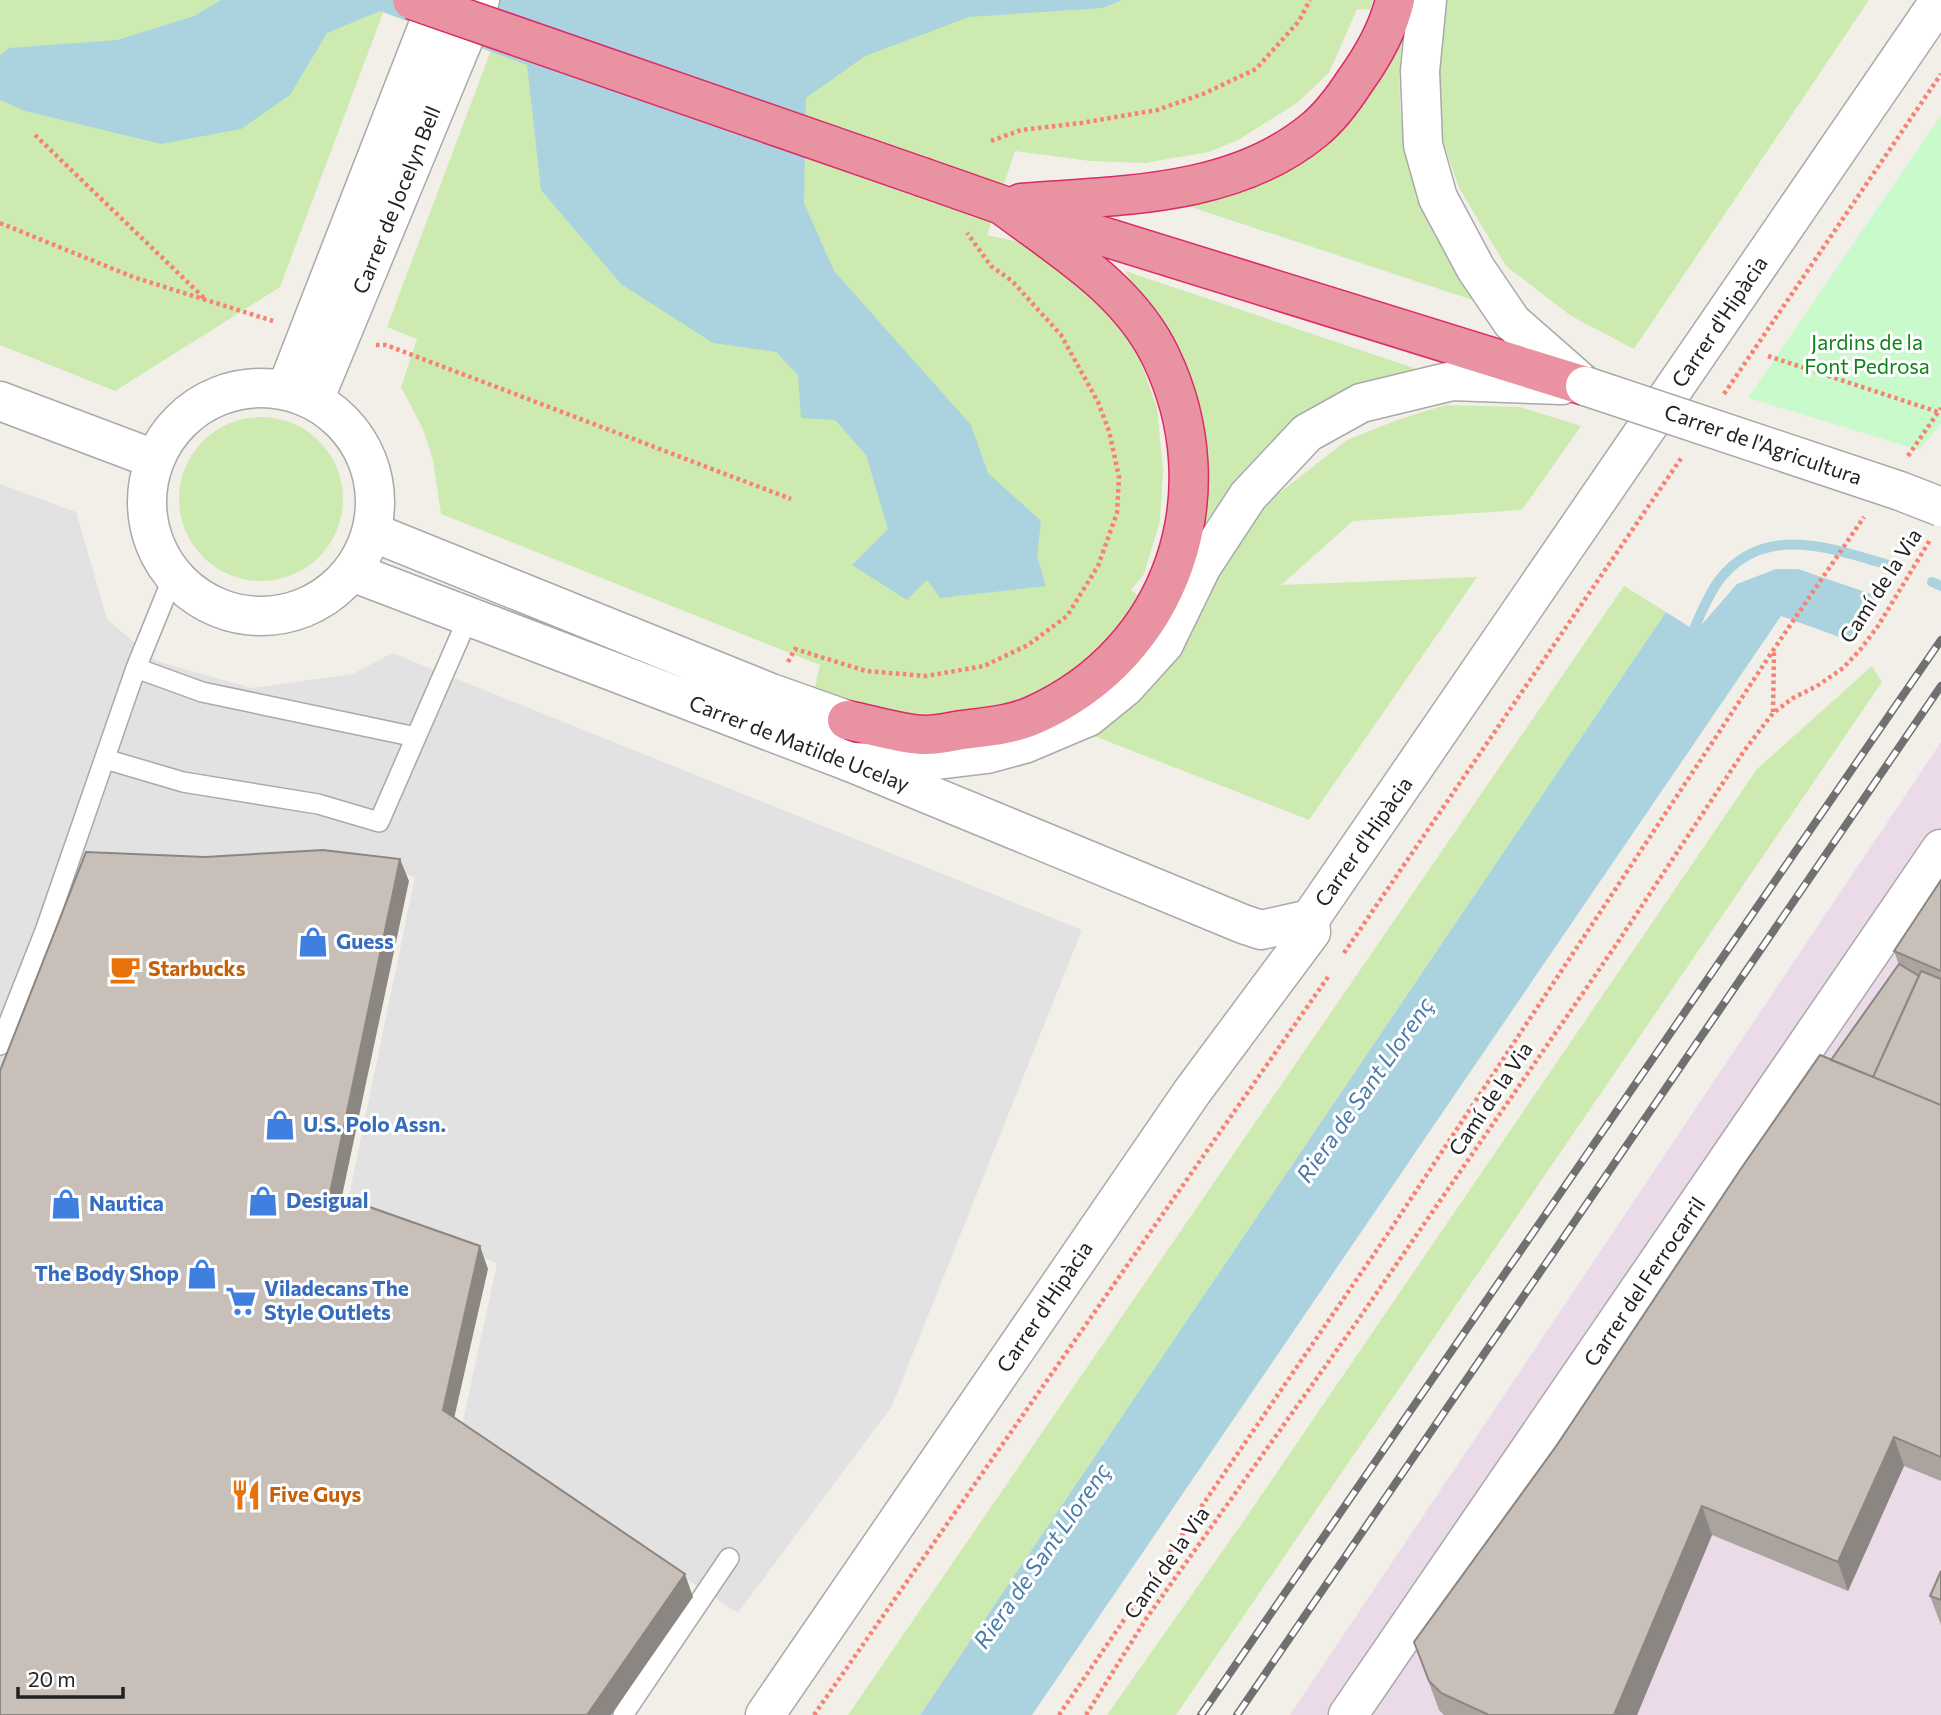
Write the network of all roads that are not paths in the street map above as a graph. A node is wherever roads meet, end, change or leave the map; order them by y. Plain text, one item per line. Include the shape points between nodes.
1 (412, 0) edge
2 (438, 0) edge
3 (480, 0) edge
4 (1395, 0) edge
5 (1427, 0) edge
6 (1940, 0) edge
7 (1002, 205) junction
8 (323, 337) junction
9 (1585, 386) junction
10 (300, 395) junction
11 (0, 401) edge
12 (155, 459) junction
13 (1938, 519) edge
14 (372, 532) junction
15 (352, 572) junction
16 (173, 576) junction
17 (468, 618) junction
18 (136, 668) junction
19 (847, 720) joint
20 (416, 737) junction
21 (105, 759) junction
22 (850, 762) junction
23 (1941, 849) edge
24 (1311, 919) junction
25 (1243, 924) junction
26 (1226, 1043) junction
27 (0, 1045) edge
28 (729, 1558) dead end
29 (623, 1715) edge
30 (765, 1715) edge
31 (1348, 1715) edge

1 - 7 highway, bridge
2 - 8 street, Carrer de Jocelyn Bell
3 - 8 street, Carrer de Jocelyn Bell
4 - 7 highway via 1376,51 1345,97 1314,130 1257,164 1205,182 1155,192
5 - 9 street via 1420,71 1423,145 1438,198 1476,269 1512,322
6 - 24 street, Carrer d'Hipàcia
7 - 9 highway
7 - 19 highway via 1107,284 1139,320 1161,356 1175,392 1190,472 1188,516 1174,568 1150,616 1112,662 1074,692 1033,715 993,727 924,735
8 - 10 street, Carrer de Jocelyn Bell
9 - 13 street, Carrer de l'Agricultura, bridge via 1900,491
9 - 22 street via 1452,381 1361,403 1307,433 1248,496 1202,566 1164,644 1125,687 1088,717 987,754 903,764
10 - 12 street via 254,387 222,394 194,409 170,432
10 - 14 street via 345,423 366,456 375,494
11 - 12 street
12 - 16 street via 146,500 153,541
14 - 15 street
14 - 19 street, Carrer de Matilde Ucelay
15 - 16 street via 328,595 298,611 264,617 230,612 199,599
15 - 17 street, Carrer de Matilde Ucelay
16 - 18 lane
17 - 20 lane
17 - 22 street, Carrer de Matilde Ucelay
18 - 20 lane via 202,692
18 - 21 lane
20 - 21 lane via 379,822 317,804 183,782
21 - 27 lane
22 - 25 street, Carrer de Matilde Ucelay
23 - 31 street, Carrer del Ferrocarril
24 - 25 street, Carrer de Matilde Ucelay via 1261,930
24 - 26 street, Carrer d'Hipàcia via 1311,932
25 - 26 street via 1257,944 1262,964 1254,991
26 - 30 street, Carrer d'Hipàcia
28 - 29 lane

